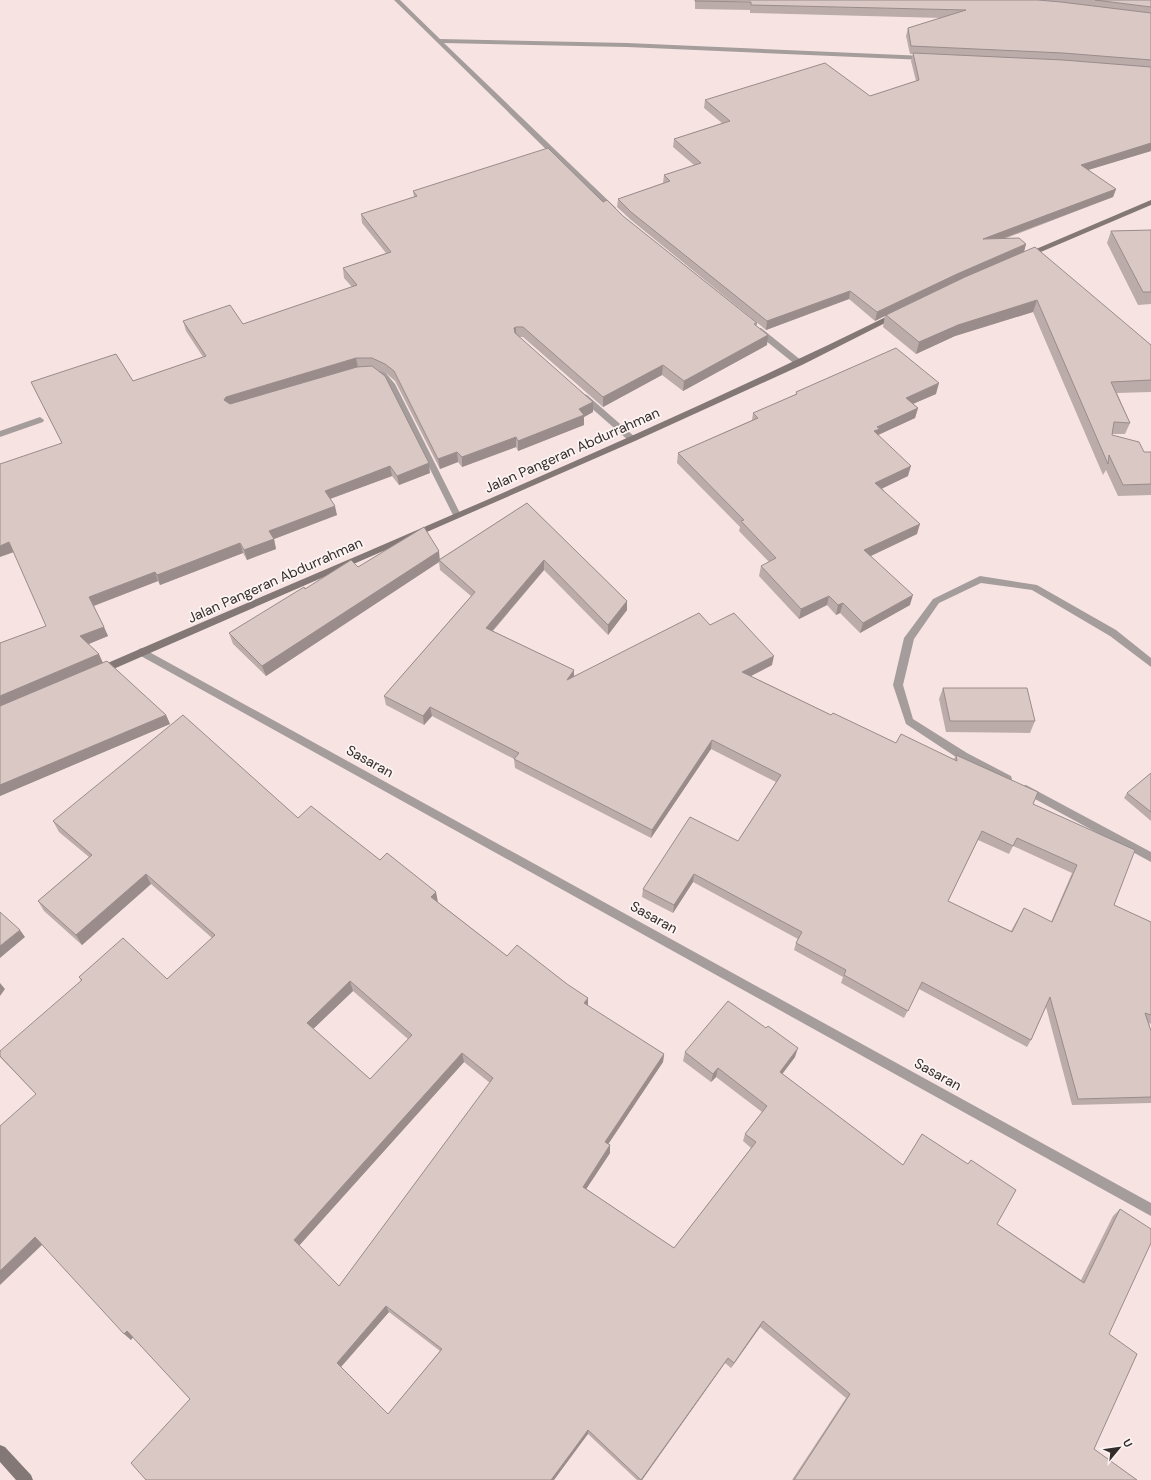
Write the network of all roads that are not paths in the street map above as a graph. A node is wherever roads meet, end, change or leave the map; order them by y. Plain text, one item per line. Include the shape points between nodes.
1 (396, 0) edge
2 (438, 41) junction
3 (935, 59) edge
4 (1151, 202) edge
5 (621, 218) edge
6 (1015, 260) edge
7 (903, 312) edge
8 (750, 323) edge
9 (799, 363) junction
10 (371, 371) edge
11 (578, 392) edge
12 (40, 420) dead end
13 (0, 434) edge
14 (632, 439) junction
15 (457, 515) junction
16 (142, 652) junction
17 (1151, 663) edge
18 (92, 673) edge
19 (1151, 857) edge
20 (1151, 1210) edge
21 (0, 1452) edge
22 (26, 1480) edge

1 - 2 street
2 - 3 street via 628,45
2 - 5 street
4 - 6 street
7 - 9 street, Jalan Pangeran Abdurrahman
8 - 9 street
9 - 14 street, Jalan Pangeran Abdurrahman
10 - 15 street via 381,373 391,384
11 - 14 street
12 - 13 street
14 - 15 street, Jalan Pangeran Abdurrahman
15 - 16 street, Jalan Pangeran Abdurrahman
16 - 18 street, Jalan Pangeran Abdurrahman
16 - 20 street, Sasaran
17 - 19 street via 1113,633 1034,586 980,579 936,602 910,638 898,685 909,721 963,756
21 - 22 street

